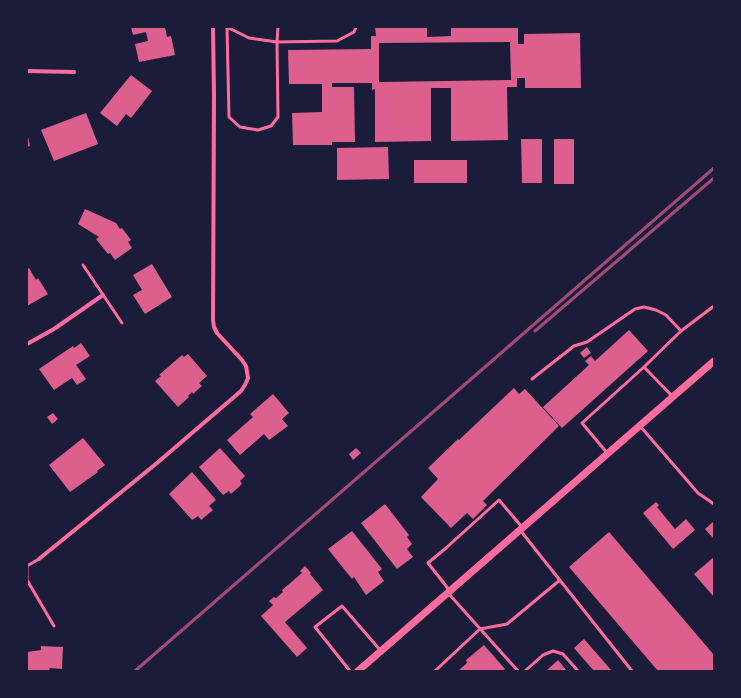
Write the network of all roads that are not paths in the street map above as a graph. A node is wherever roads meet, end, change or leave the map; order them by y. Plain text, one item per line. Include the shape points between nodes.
1 (213, 27) edge
2 (227, 27) edge
3 (278, 27) edge
4 (356, 27) edge
5 (277, 42) junction
6 (27, 71) edge
7 (74, 72) dead end
8 (83, 265) dead end
9 (103, 295) junction
10 (714, 306) edge
11 (122, 323) dead end
12 (681, 331) junction
13 (27, 344) edge
14 (714, 361) edge
15 (644, 367) junction
16 (532, 380) dead end
17 (673, 397) junction
18 (640, 426) junction
19 (608, 454) junction
20 (714, 504) edge
21 (521, 529) junction
22 (39, 559) joint
23 (560, 580) junction
24 (449, 592) junction
25 (54, 626) dead end
26 (480, 629) junction
27 (381, 651) junction
28 (350, 671) edge
29 (358, 671) edge
30 (435, 671) edge
31 (518, 671) edge
32 (525, 671) edge
33 (578, 671) edge
34 (632, 671) edge

1 - 22 street via 213,320 217,334 246,366 248,378 235,396
2 - 5 lane via 249,38
2 - 5 lane via 229,117 240,127 258,130 271,126 278,117
3 - 5 lane
4 - 5 lane via 354,32 337,41
6 - 7 street
8 - 9 lane
9 - 11 lane
9 - 13 street via 54,329
10 - 12 lane
12 - 15 lane
12 - 16 lane via 666,315 656,310 644,307 635,309 587,342 574,346
14 - 17 street
15 - 17 lane
15 - 19 lane via 582,423
17 - 18 street
18 - 19 street
18 - 20 lane via 698,493
19 - 21 street
21 - 23 lane
21 - 24 street
21 - 24 lane via 499,500 428,563
22 - 25 lane via 27,566 27,580
23 - 26 lane via 507,624
23 - 34 lane
24 - 26 lane
24 - 27 street
26 - 30 lane
26 - 31 lane
27 - 28 lane via 342,606 315,627
27 - 29 street
32 - 33 lane via 543,655 553,651 564,654

